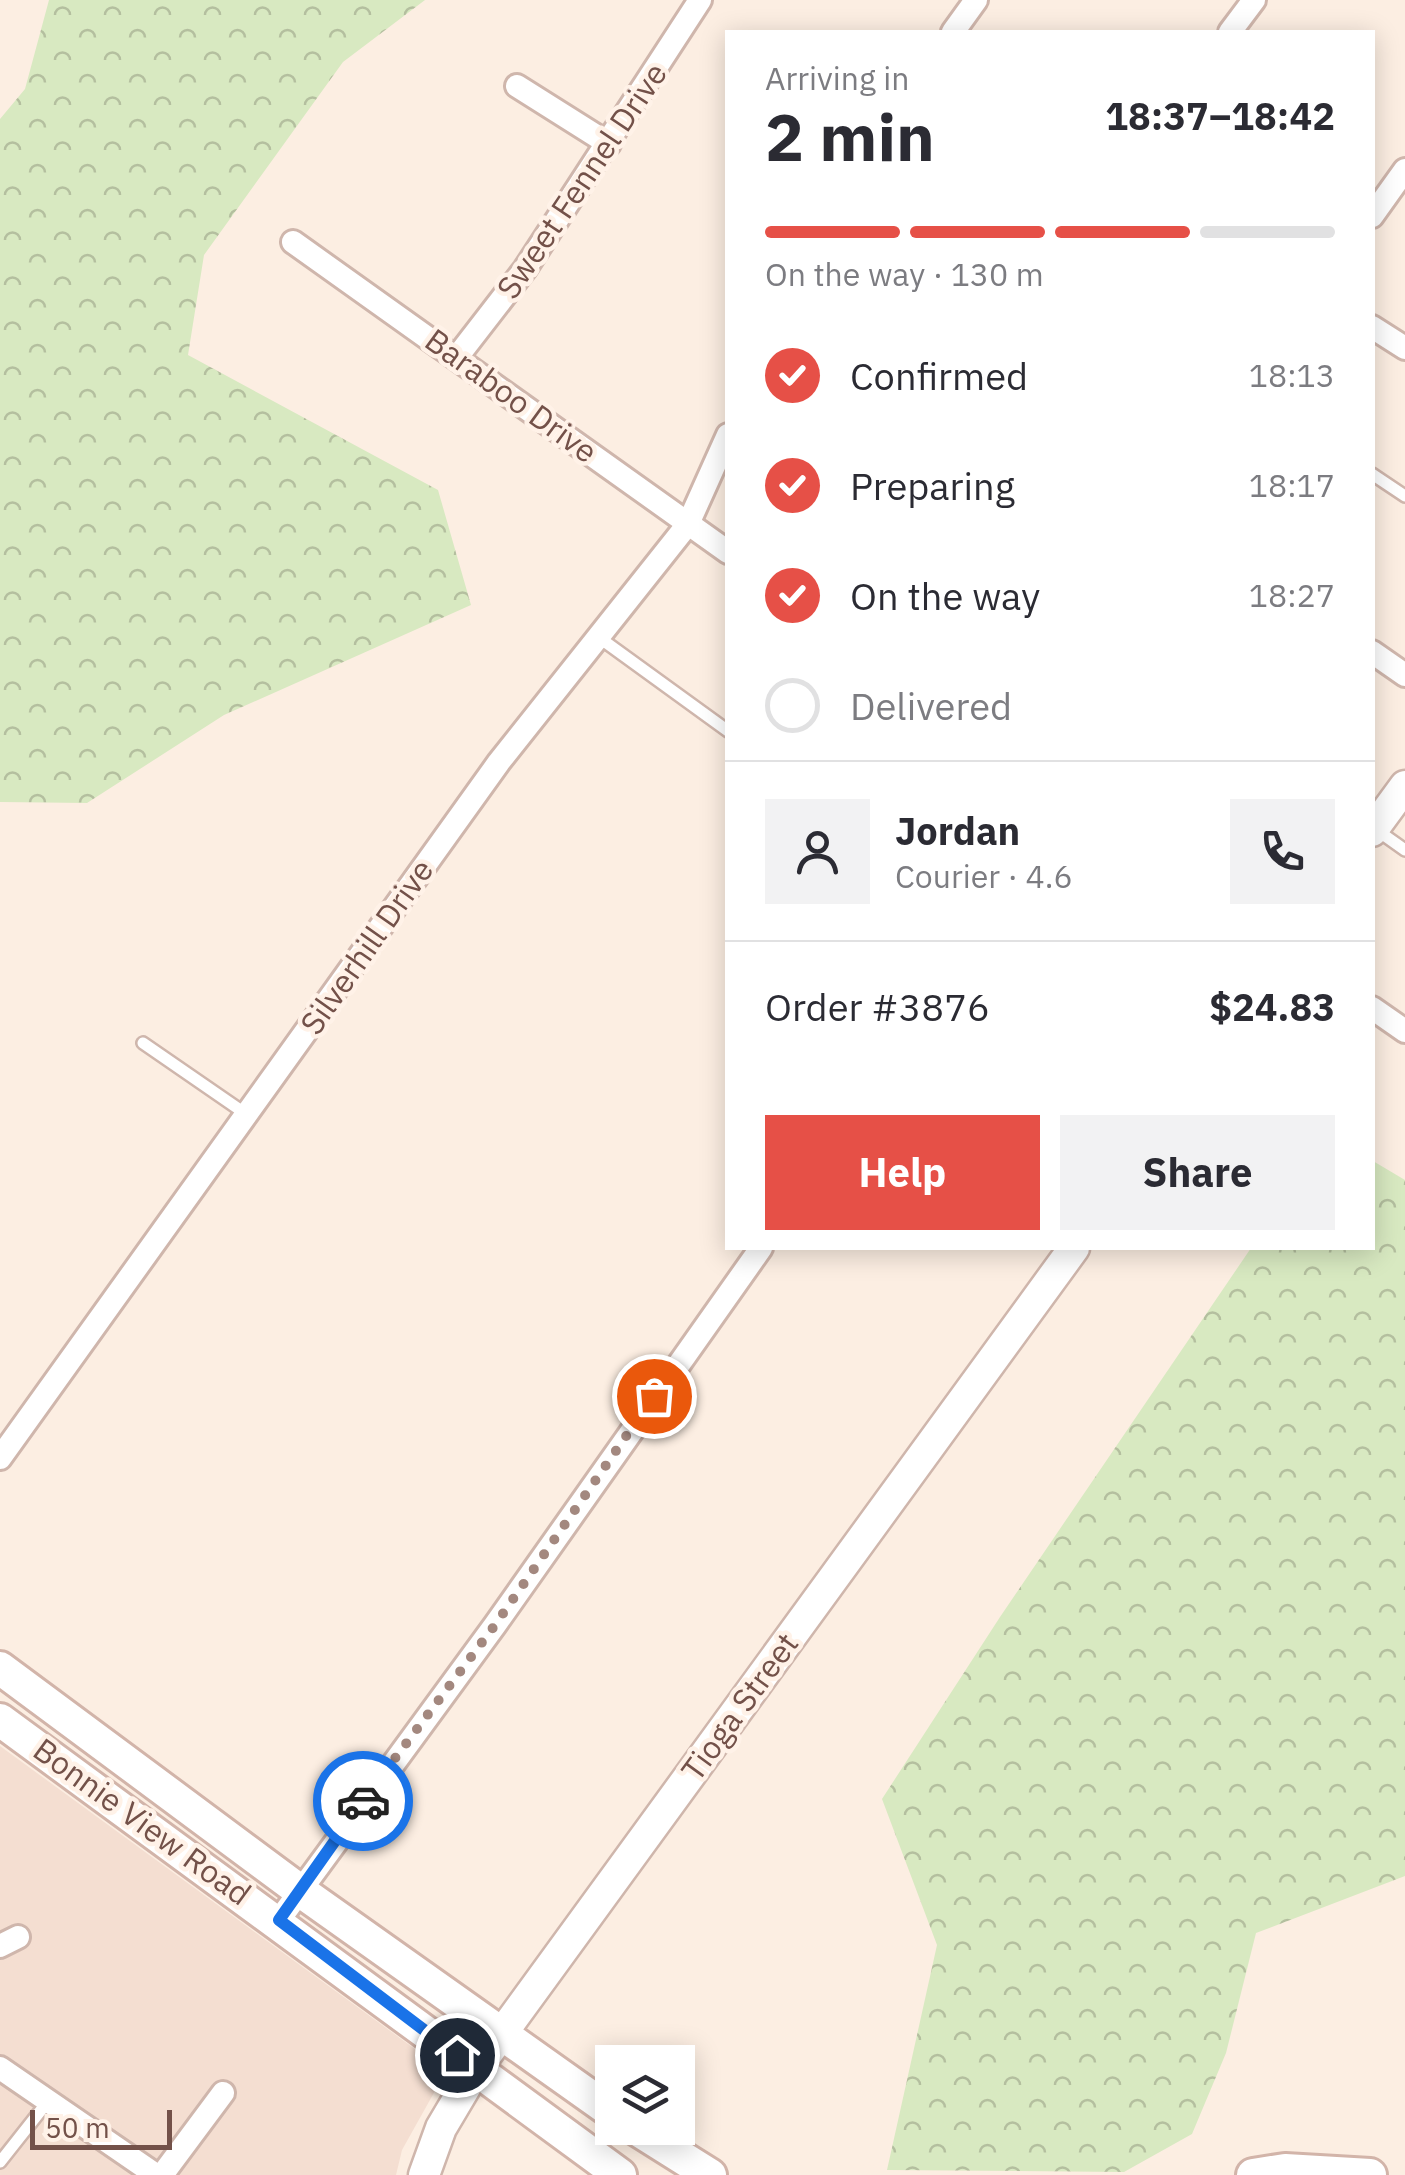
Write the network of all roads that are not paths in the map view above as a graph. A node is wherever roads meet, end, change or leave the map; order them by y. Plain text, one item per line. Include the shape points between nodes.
1 (700, 0) edge
2 (976, 0) edge
3 (1254, 0) edge
4 (956, 30) edge
5 (1232, 30) edge
6 (517, 86) dead end
7 (609, 144) junction
8 (1405, 170) edge
9 (1375, 212) edge
10 (292, 242) dead end
11 (1375, 328) edge
12 (1405, 348) edge
13 (457, 357) junction
14 (725, 442) edge
15 (1375, 476) edge
16 (1405, 496) edge
17 (688, 524) junction
18 (725, 550) edge
19 (596, 636) junction
20 (1375, 654) edge
21 (1405, 675) edge
22 (725, 729) edge
23 (1405, 786) edge
24 (1375, 826) edge
25 (1375, 830) edge
26 (1405, 850) edge
27 (1375, 1010) edge
28 (1405, 1031) edge
29 (143, 1043) dead end
30 (248, 1115) junction
31 (760, 1250) edge
32 (1073, 1250) edge
33 (0, 1458) edge
34 (0, 1668) edge
35 (0, 1720) edge
36 (299, 1890) junction
37 (279, 1920) junction
38 (501, 2036) junction
39 (0, 2068) edge
40 (476, 2070) junction
41 (223, 2094) dead end
42 (49, 2100) junction
43 (595, 2100) edge
44 (662, 2145) edge
45 (0, 2162) edge
46 (159, 2175) edge
47 (424, 2175) edge
48 (620, 2175) edge
49 (710, 2175) edge
50 (1254, 2175) edge
51 (1370, 2175) edge

1 - 7 street, Sweet Fennel Drive
2 - 4 street
3 - 5 street
6 - 7 street
7 - 13 street, Sweet Fennel Drive
8 - 9 street
10 - 13 street, Baraboo Drive
11 - 12 street
13 - 17 street, Baraboo Drive
14 - 17 street, Silverhill Drive
15 - 16 lane
17 - 18 street, Baraboo Drive
17 - 19 street, Silverhill Drive
19 - 22 lane
19 - 30 street, Silverhill Drive
20 - 21 street
23 - 24 street
25 - 26 lane
27 - 28 street
29 - 30 lane
30 - 33 street, Silverhill Drive
31 - 36 street
32 - 38 street, Tioga Street
34 - 36 main road, Bonnie View Road
35 - 37 main road, Bonnie View Road
36 - 37 street
36 - 38 main road, Bonnie View Road
37 - 40 main road, Bonnie View Road
38 - 40 street, Tioga Street
38 - 43 main road, Bonnie View Road
39 - 42 street
40 - 47 street, Tioga Street via 441,2128
40 - 48 main road, Bonnie View Road
41 - 46 street
42 - 45 lane
42 - 46 street
44 - 49 main road
50 - 51 main road

